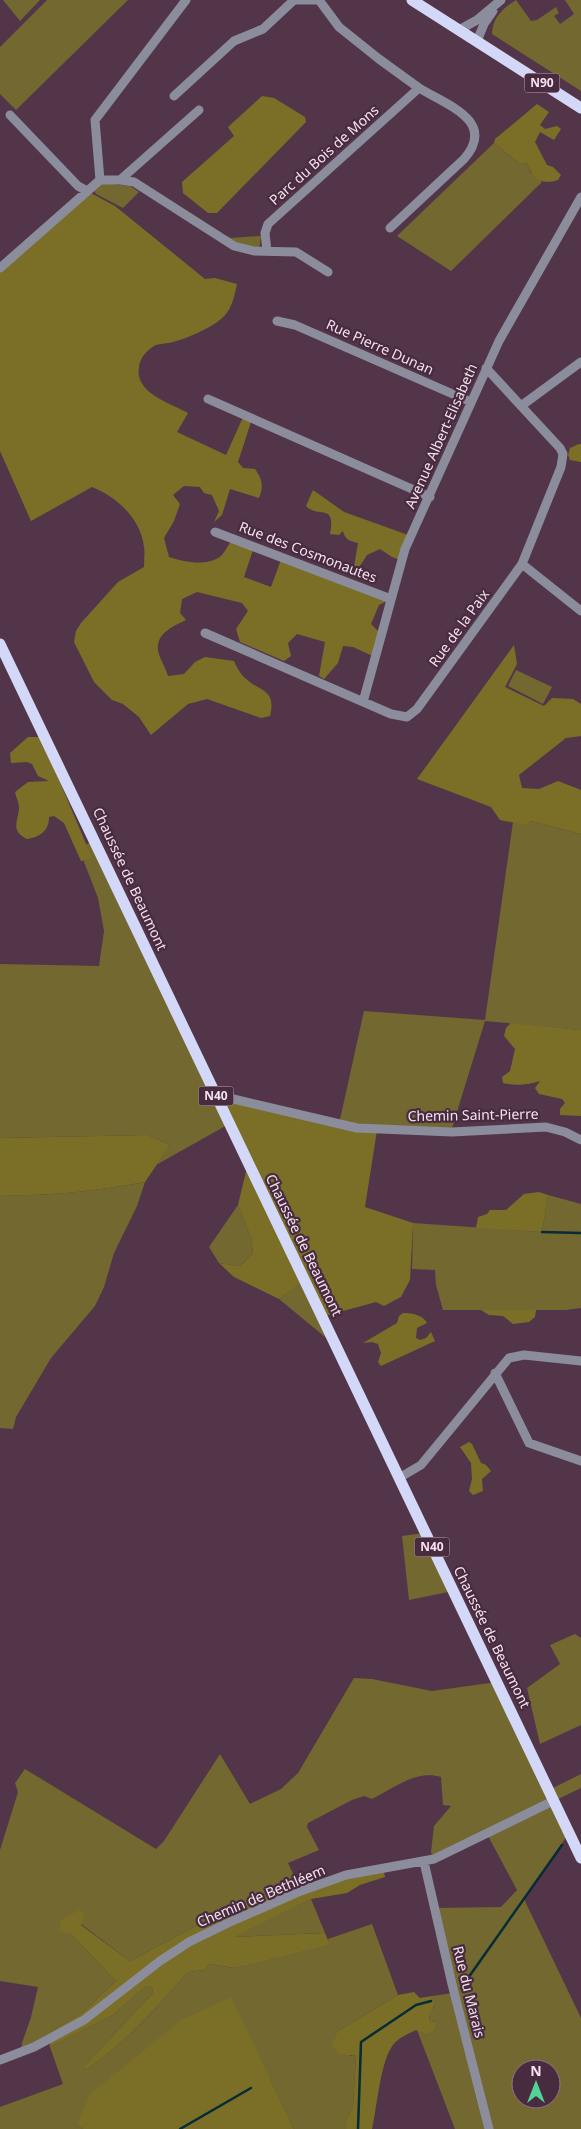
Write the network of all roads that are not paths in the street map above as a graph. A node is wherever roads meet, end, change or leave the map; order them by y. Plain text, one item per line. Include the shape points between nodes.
1 (186, 0) edge
2 (294, 0) edge
3 (412, 0) edge
4 (501, 0) edge
5 (459, 30) junction
6 (477, 41) junction
7 (419, 88) junction
8 (174, 96) dead end
9 (581, 108) edge
10 (199, 110) dead end
11 (10, 115) dead end
12 (100, 180) junction
13 (120, 180) junction
14 (87, 191) junction
15 (581, 197) edge
16 (390, 228) dead end
17 (267, 251) junction
18 (0, 268) edge
19 (328, 272) dead end
20 (277, 321) dead end
21 (581, 362) edge
22 (486, 368) junction
23 (208, 400) dead end
24 (471, 402) junction
25 (522, 406) junction
26 (430, 497) junction
27 (215, 532) dead end
28 (522, 564) junction
29 (392, 599) junction
30 (581, 611) edge
31 (206, 633) dead end
32 (0, 644) edge
33 (3, 656) edge
34 (363, 702) junction
35 (217, 1098) junction
36 (581, 1140) edge
37 (581, 1361) edge
38 (495, 1373) junction
39 (581, 1461) edge
40 (399, 1478) junction
41 (554, 1801) junction
42 (581, 1858) edge
43 (424, 1862) junction
44 (0, 2060) edge
45 (489, 2129) edge

1 - 12 street via 95,120
2 - 7 street via 319,0 339,28
2 - 8 street via 263,28 234,41
3 - 5 main road, N90
4 - 5 street
4 - 6 street via 484,24
5 - 6 main road, N90
6 - 9 main road, N90
7 - 16 street via 470,119 476,140 464,159
7 - 17 street, Parc du Bois de Mons via 268,224 265,233
10 - 13 street
11 - 14 street via 78,186
12 - 13 street
12 - 14 street
13 - 17 street via 134,182 234,246
14 - 18 street
15 - 22 street, Avenue Albert-Elisabeth
17 - 19 street via 296,252
20 - 24 street, Rue Pierre Dunan via 295,325
21 - 25 street
22 - 24 street, Avenue Albert-Elisabeth
22 - 25 street, Rue de la Paix
23 - 26 street
24 - 26 street, Avenue Albert-Elisabeth
25 - 28 street, Rue de la Paix via 563,454 561,467
26 - 29 street, Avenue Albert-Elisabeth via 406,549
27 - 29 street, Rue des Cosmonautes
28 - 30 street
28 - 34 street, Rue de la Paix via 417,709 407,717
29 - 34 street, Avenue Albert-Elisabeth
31 - 34 street, Rue de la Paix
32 - 33 main road, Chaussée de Beaumont / N40
33 - 35 main road, Chaussée de Beaumont / N40
35 - 36 street, Chemin Saint-Pierre via 225,1097 357,1128 452,1132 546,1127
35 - 40 main road, Chaussée de Beaumont / N40
37 - 38 street via 515,1355
38 - 39 street via 530,1443
38 - 40 street via 421,1465
40 - 41 main road, Chaussée de Beaumont / N40
41 - 42 main road, Chaussée de Beaumont / N40
41 - 43 street, Chemin de Bethléem via 458,1849
43 - 44 street, Chemin de Bethléem via 346,1875 230,1922 160,1961 84,2020
43 - 45 street, Rue du Marais

